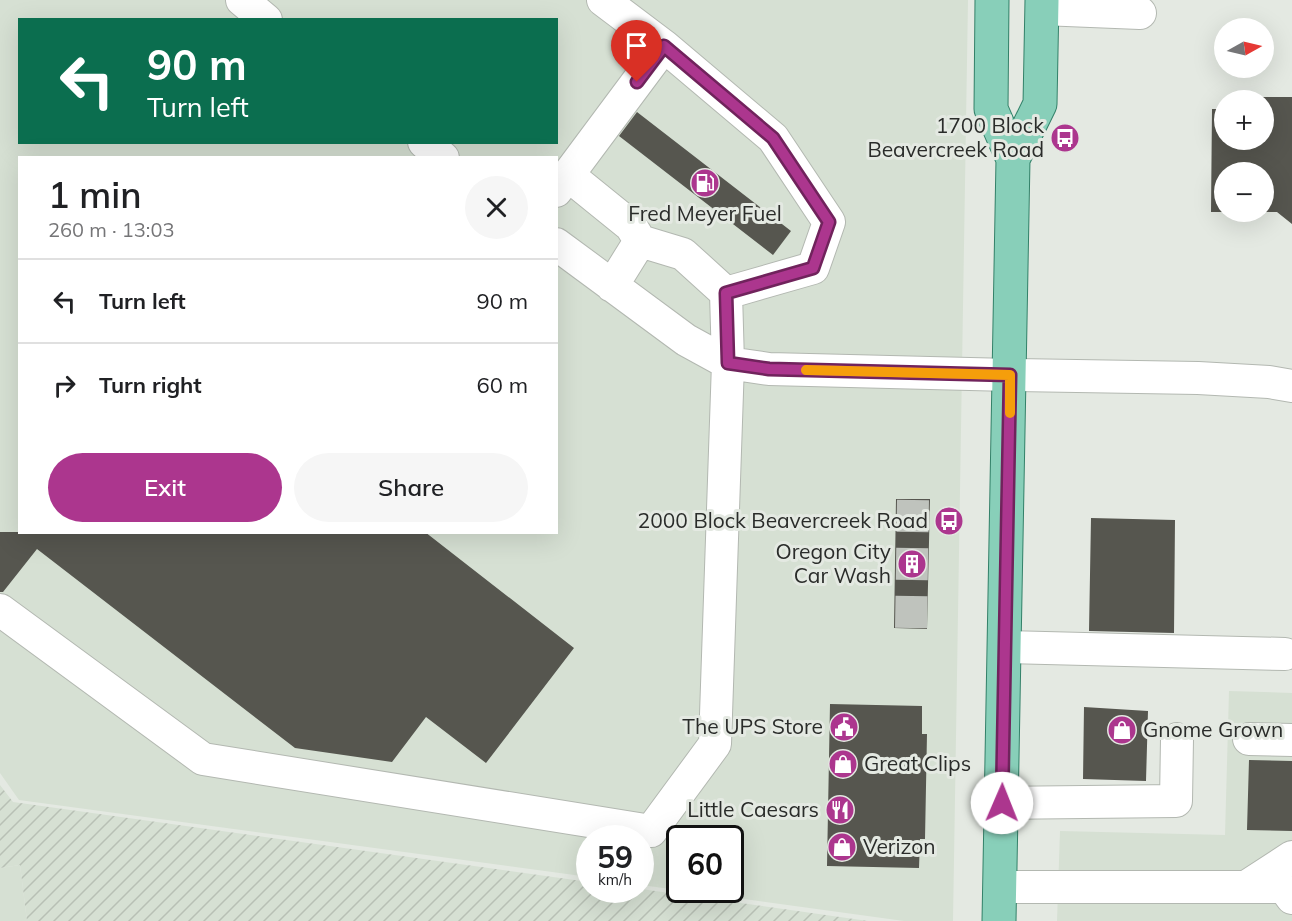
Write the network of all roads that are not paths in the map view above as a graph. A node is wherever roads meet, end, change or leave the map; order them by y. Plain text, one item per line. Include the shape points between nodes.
1 (242, 0) edge
2 (603, 0) edge
3 (992, 0) edge
4 (1036, 3) edge
5 (1140, 13) dead end
6 (264, 18) edge
7 (664, 46) junction
8 (426, 144) edge
9 (441, 156) edge
10 (1013, 159) junction
11 (562, 183) edge
12 (640, 241) junction
13 (558, 246) edge
14 (612, 286) junction
15 (726, 293) junction
16 (728, 363) junction
17 (1010, 375) junction
18 (1292, 386) edge
19 (0, 610) edge
20 (1005, 647) junction
21 (1285, 654) dead end
22 (1177, 739) dead end
23 (1249, 739) dead end
24 (1292, 740) edge
25 (1002, 803) junction
26 (1292, 857) edge
27 (1000, 887) junction
28 (1246, 887) junction
29 (1292, 898) edge
30 (999, 921) edge

1 - 6 lane
2 - 7 lane
3 - 10 main road via 991,109
4 - 5 lane
4 - 10 main road via 1040,104
7 - 11 lane
7 - 15 lane via 773,138 829,222 813,268
8 - 9 lane
10 - 17 main road
11 - 12 lane via 631,226
12 - 14 lane
12 - 15 lane via 683,254
13 - 14 lane
14 - 16 lane via 686,340
15 - 16 lane
16 - 17 lane via 769,369
16 - 19 lane via 715,744 651,831 203,759
17 - 18 lane via 1198,378
17 - 20 main road
20 - 21 lane
20 - 25 main road
22 - 25 lane via 1176,801
23 - 24 lane
25 - 27 main road
26 - 28 lane
27 - 28 lane
27 - 30 main road
28 - 29 lane via 1284,888

